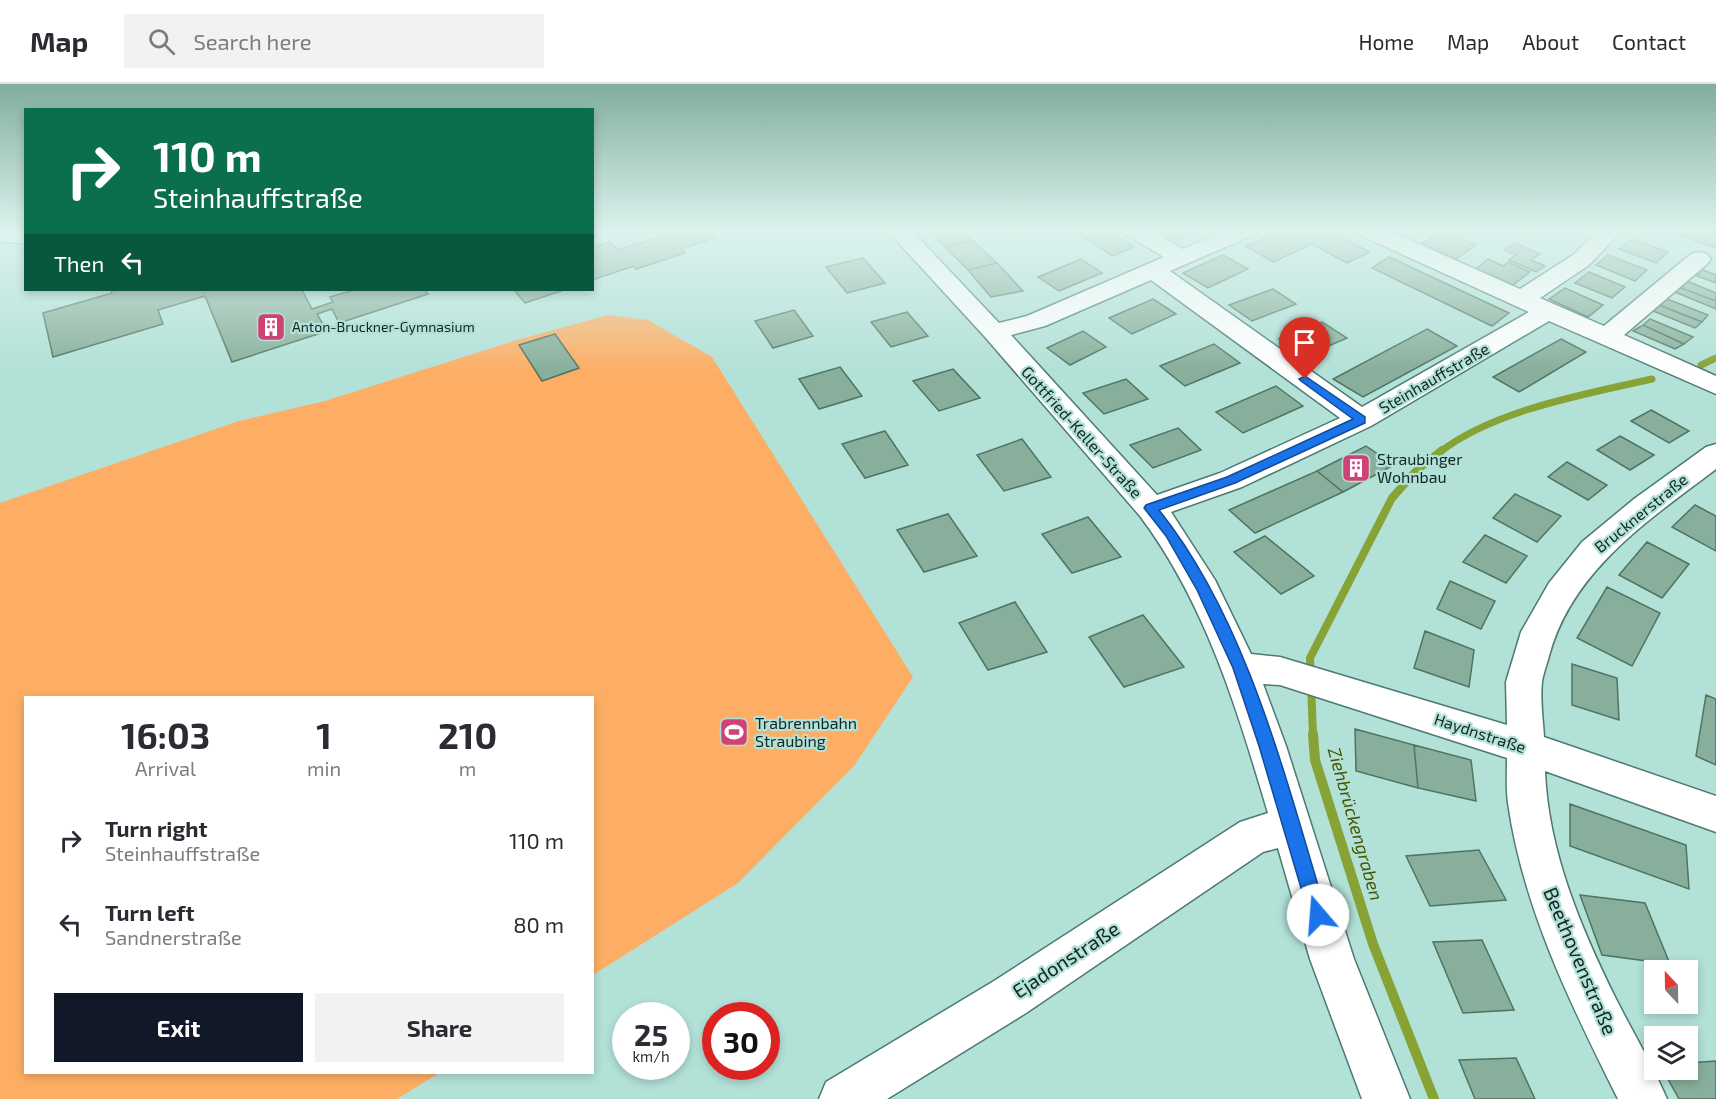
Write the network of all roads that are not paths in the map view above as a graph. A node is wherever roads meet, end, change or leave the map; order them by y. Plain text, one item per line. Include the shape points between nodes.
1 (943, 277) edge
2 (1137, 277) edge
3 (1164, 277) edge
4 (1473, 277) edge
5 (1554, 277) edge
6 (1677, 277) edge
7 (1521, 299) junction
8 (1548, 311) junction
9 (994, 332) junction
10 (1607, 338) junction
11 (1716, 386) edge
12 (1361, 420) junction
13 (1716, 454) edge
14 (1151, 508) junction
15 (1240, 668) junction
16 (1525, 747) junction
17 (1716, 814) edge
18 (1290, 827) junction
19 (843, 1099) edge
20 (1386, 1099) edge
21 (1643, 1099) edge

1 - 9 street, Gottfried-Keller-Straße
2 - 9 street via 1036,321
3 - 12 street
4 - 7 street
5 - 7 street
6 - 10 street
7 - 8 street
8 - 10 street
8 - 12 street, Steinhauffstraße
9 - 14 street, Gottfried-Keller-Straße
10 - 11 street
12 - 14 street, Steinhauffstraße via 1231,480
13 - 16 street, Brucknerstraße via 1593,549 1561,592 1538,632 1524,682
14 - 15 street, Gottfried-Keller-Straße via 1203,589
15 - 16 street, Haydnstraße via 1280,671
15 - 18 street, Gottfried-Keller-Straße
16 - 17 street, Haydnstraße
16 - 21 street, Beethovenstraße via 1527,802 1551,903 1599,1013
18 - 19 street, Ejadonstraße via 1254,835 1010,997
18 - 20 street, Gottfried-Keller-Straße via 1332,959

